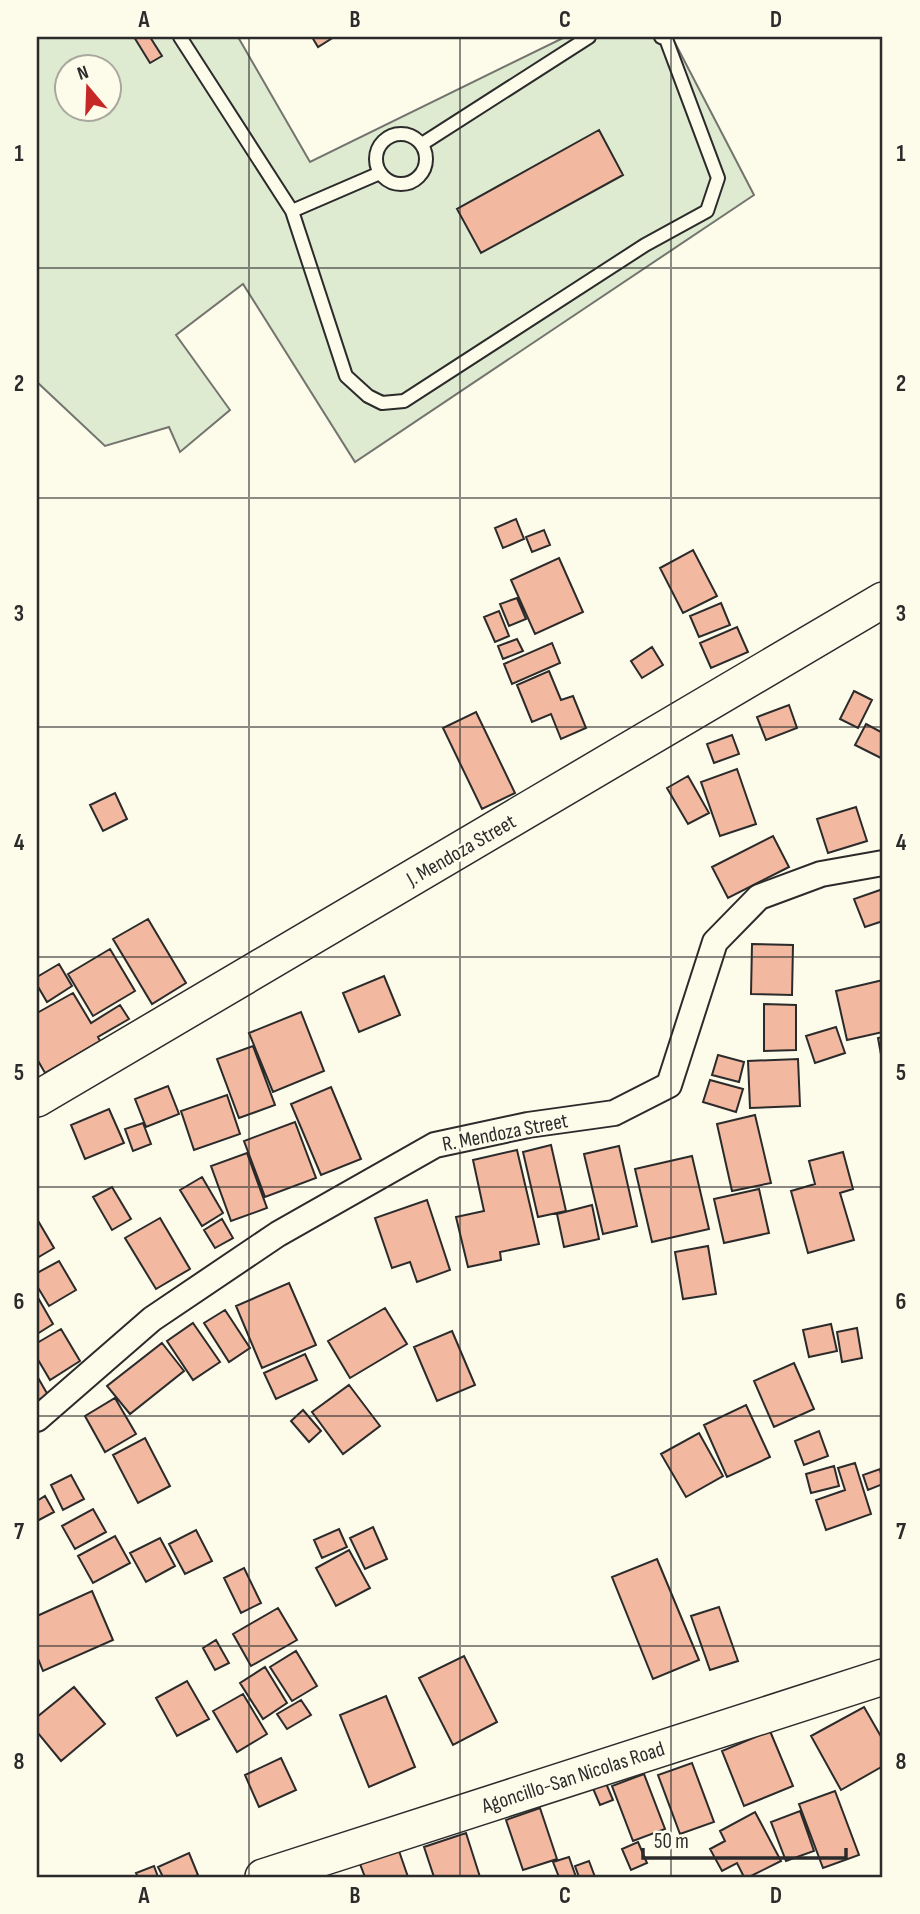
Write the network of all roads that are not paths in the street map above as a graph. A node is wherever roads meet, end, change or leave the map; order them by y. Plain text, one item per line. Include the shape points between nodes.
1 (180, 37) edge
2 (589, 37) edge
3 (661, 37) edge
4 (422, 144) junction
5 (380, 173) junction
6 (292, 211) junction
7 (883, 600) edge
8 (883, 863) edge
9 (37, 1099) edge
10 (37, 1419) edge
11 (883, 1677) edge
12 (263, 1877) edge

1 - 6 lane
2 - 4 lane
3 - 6 lane via 666,39 718,178 707,211 645,245 404,401 382,402 345,376
4 - 5 lane via 410,135 394,134 381,144 375,158
4 - 5 lane via 427,159 415,179 393,183
5 - 6 lane
7 - 9 main road, J. Mendoza Street
8 - 10 street, R. Mendoza Street via 821,873 759,897 715,942 669,1085 614,1113 435,1145 278,1234 152,1319
11 - 12 main road, Agoncillo-San Nicolas Road

